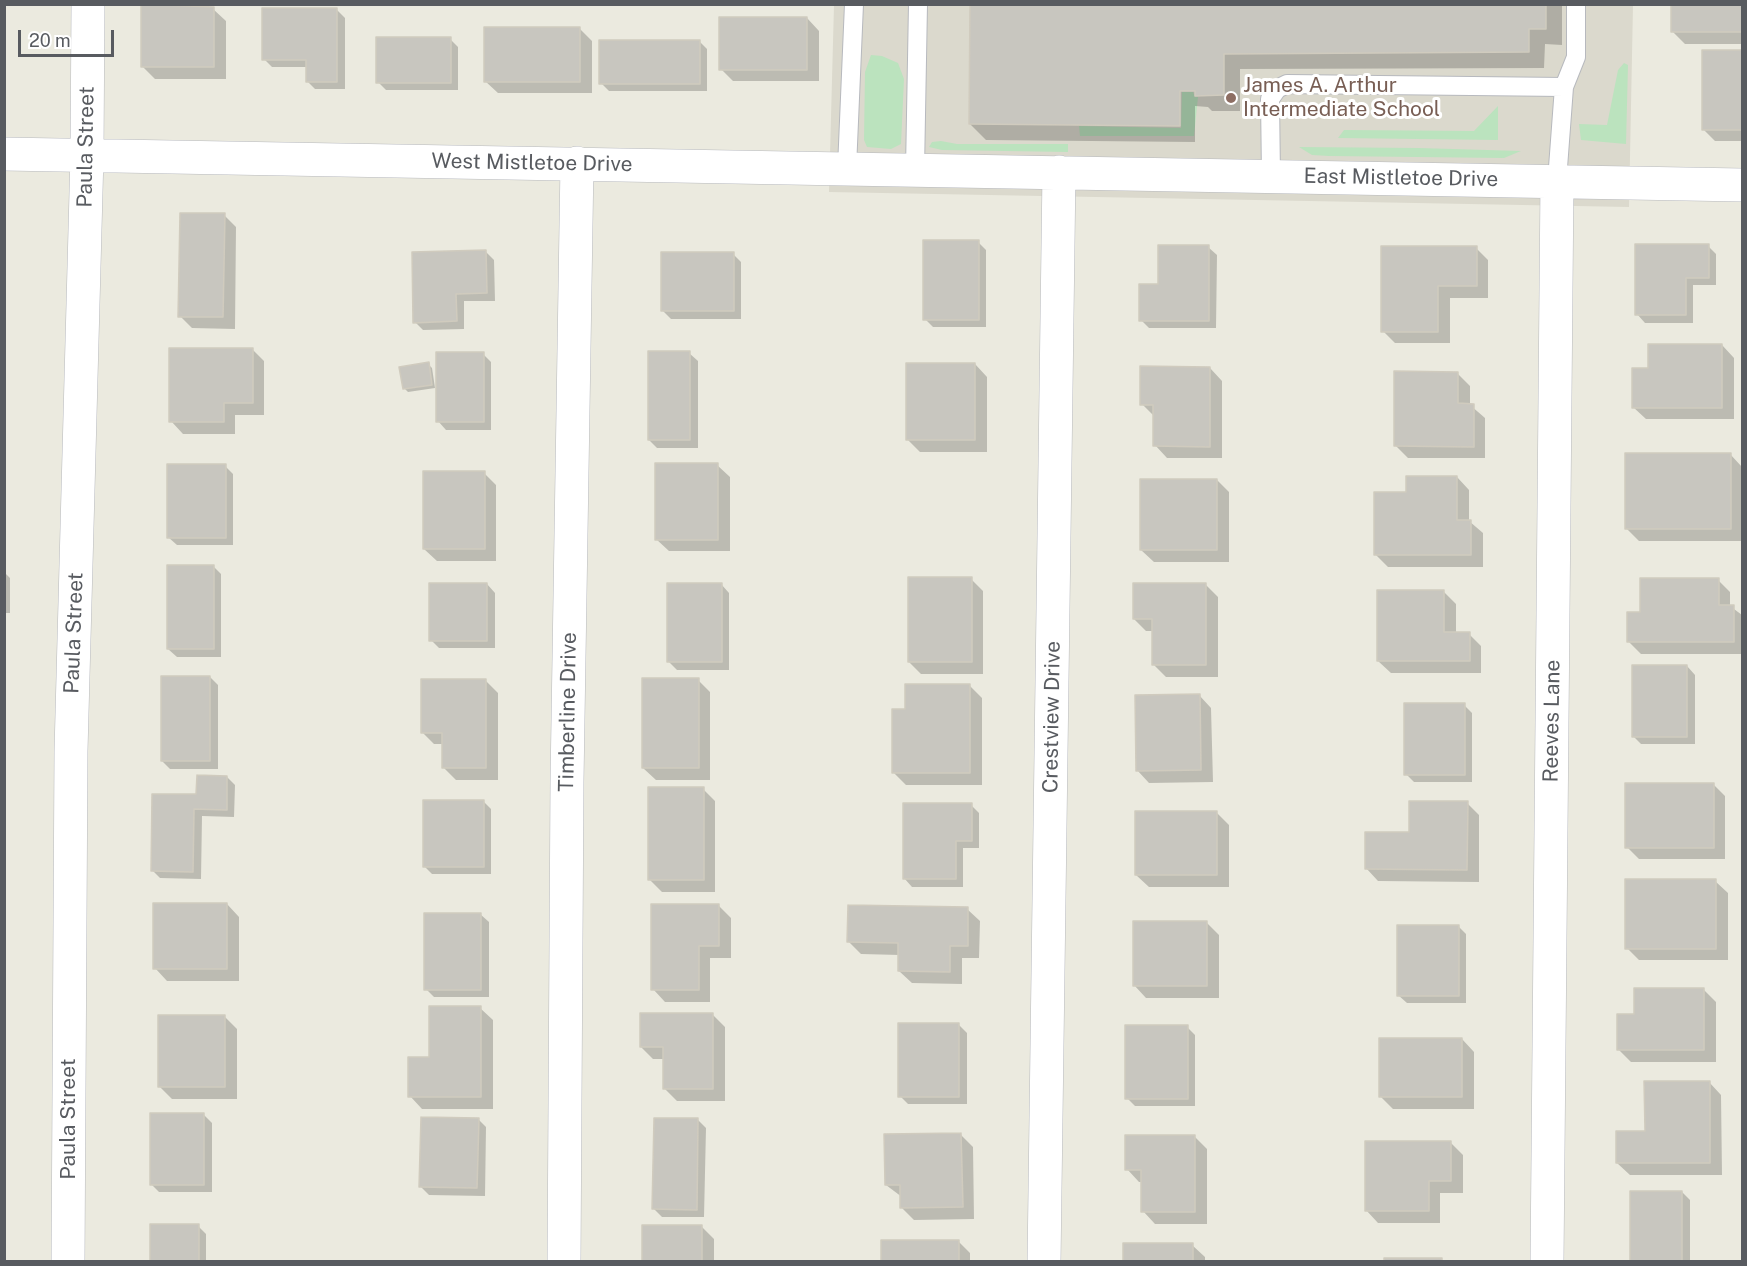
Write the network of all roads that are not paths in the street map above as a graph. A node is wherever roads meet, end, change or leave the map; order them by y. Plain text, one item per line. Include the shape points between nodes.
1 (87, 4) edge
2 (854, 4) edge
3 (918, 4) edge
4 (1576, 4) edge
5 (1564, 87) junction
6 (4, 154) edge
7 (87, 155) junction
8 (576, 163) junction
9 (847, 168) junction
10 (915, 170) junction
11 (1059, 172) junction
12 (1271, 176) junction
13 (1557, 181) junction
14 (1743, 185) edge
15 (68, 1262) edge
16 (564, 1262) edge
17 (1044, 1262) edge
18 (1547, 1262) edge

1 - 7 street, Paula Street
2 - 9 lane
3 - 10 lane
4 - 5 lane via 1576,57
5 - 12 lane via 1287,84 1270,99
5 - 13 lane
6 - 7 street, West Mistletoe Drive
7 - 8 street, West Mistletoe Drive
7 - 15 street, Paula Street via 70,751
8 - 9 street, West Mistletoe Drive
8 - 16 street, Timberline Drive
9 - 10 street, West Mistletoe Drive
10 - 11 street, West Mistletoe Drive
11 - 12 street, East Mistletoe Drive
11 - 17 street, Crestview Drive
12 - 13 street, East Mistletoe Drive
13 - 14 street, East Mistletoe Drive
13 - 18 street, Reeves Lane

